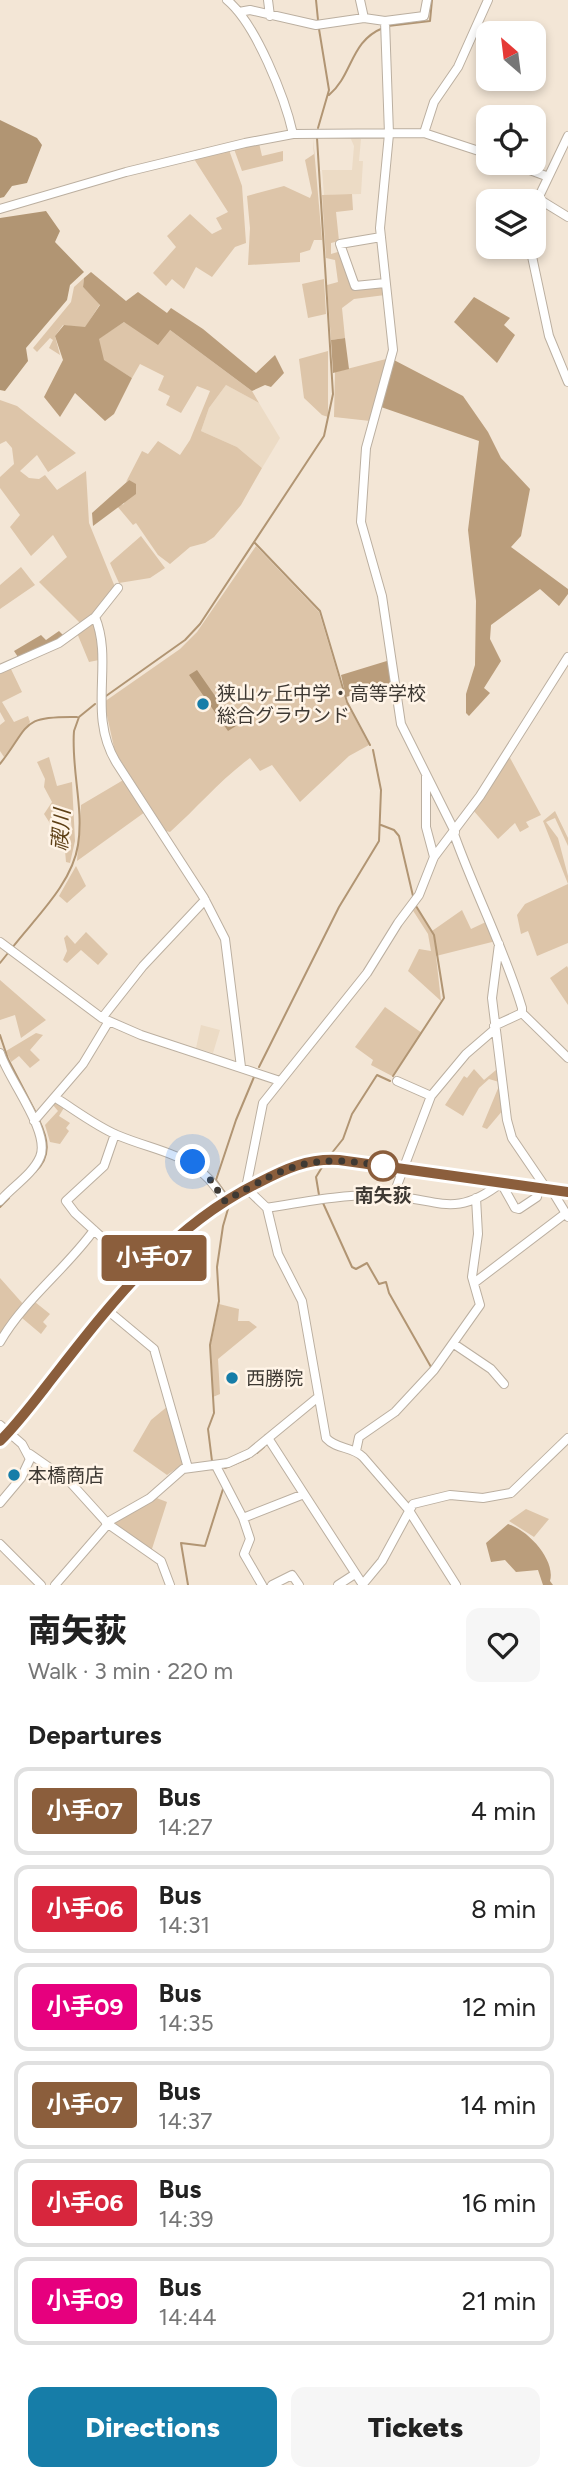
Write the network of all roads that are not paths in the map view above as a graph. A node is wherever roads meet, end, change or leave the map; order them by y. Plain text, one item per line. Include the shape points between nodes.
1 (227, 0) edge
2 (268, 0) edge
3 (360, 0) edge
4 (427, 0) edge
5 (488, 0) edge
6 (239, 12) junction
7 (270, 16) junction
8 (364, 18) junction
9 (385, 21) junction
10 (424, 133) junction
11 (293, 134) junction
12 (389, 134) junction
13 (568, 136) edge
14 (476, 150) edge
15 (546, 176) joint
16 (540, 189) edge
17 (546, 207) edge
18 (0, 209) edge
19 (568, 217) edge
20 (381, 237) junction
21 (533, 259) edge
22 (385, 283) junction
23 (568, 382) edge
24 (118, 588) dead end
25 (95, 617) junction
26 (568, 657) edge
27 (0, 669) edge
28 (426, 776) junction
29 (455, 833) junction
30 (434, 858) junction
31 (205, 900) junction
32 (499, 944) junction
33 (6, 947) edge
34 (522, 1013) junction
35 (106, 1020) junction
36 (494, 1028) junction
37 (0, 1053) edge
38 (568, 1058) edge
39 (242, 1067) junction
40 (280, 1081) junction
41 (397, 1081) dead end
42 (431, 1096) junction
43 (56, 1098) junction
44 (34, 1121) junction
45 (115, 1134) junction
46 (401, 1168) junction
47 (501, 1183) junction
48 (246, 1188) junction
49 (545, 1188) junction
50 (568, 1192) edge
51 (393, 1196) junction
52 (476, 1198) junction
53 (228, 1199) junction
54 (0, 1201) edge
55 (267, 1208) junction
56 (567, 1215) edge
57 (94, 1230) junction
58 (140, 1272) junction
59 (474, 1283) junction
60 (106, 1309) junction
61 (0, 1342) edge
62 (454, 1344) junction
63 (504, 1384) dead end
64 (317, 1398) junction
65 (0, 1425) edge
66 (9, 1432) junction
67 (268, 1438) junction
68 (568, 1438) edge
69 (0, 1441) edge
70 (356, 1451) junction
71 (30, 1454) junction
72 (216, 1466) junction
73 (188, 1468) junction
74 (304, 1494) junction
75 (0, 1503) edge
76 (408, 1509) junction
77 (243, 1518) junction
78 (107, 1523) junction
79 (0, 1544) edge
80 (355, 1574) junction
81 (41, 1585) edge
82 (55, 1585) edge
83 (170, 1585) edge
84 (262, 1585) edge
85 (272, 1585) edge
86 (299, 1585) edge
87 (338, 1585) edge
88 (363, 1585) edge
89 (456, 1585) edge

1 - 6 street
2 - 7 street
3 - 8 street
4 - 9 street via 421,18
5 - 10 street via 458,67 434,102
6 - 7 street
6 - 11 street via 282,92
7 - 8 street via 323,26
8 - 9 street
9 - 12 street
10 - 12 street
10 - 14 street
11 - 12 street
11 - 18 street via 138,169
12 - 20 street
13 - 15 street
15 - 16 street
17 - 19 street
20 - 22 street
20 - 22 street via 340,244 355,286
21 - 23 street via 549,336
22 - 28 street via 393,350 366,448 361,522 382,596 401,723
24 - 25 street
25 - 27 street via 51,648
25 - 31 street via 102,646 100,708 110,749
26 - 29 street
28 - 29 street
28 - 30 street via 426,827
29 - 30 street
29 - 32 street via 473,890
30 - 40 street via 419,895 368,973
31 - 35 street via 143,966
31 - 39 street via 229,953
32 - 34 street
32 - 36 street via 492,998
33 - 35 street
34 - 36 street
34 - 38 street
35 - 39 street
35 - 43 street
36 - 42 street
36 - 49 street via 508,1126
37 - 44 street
39 - 40 street
40 - 48 street via 263,1103
41 - 42 street
42 - 46 street
43 - 44 street
43 - 45 street
44 - 54 street via 41,1140 39,1159
45 - 53 street via 193,1162
45 - 57 street via 104,1166 66,1201
46 - 47 main road
46 - 48 main road via 313,1160
46 - 51 street
47 - 49 main road
47 - 49 street via 519,1209
47 - 52 street
48 - 53 main road
48 - 55 street
49 - 50 main road
49 - 56 street
51 - 52 street via 440,1205
51 - 55 street via 327,1198
52 - 59 street
53 - 58 main road via 197,1220
55 - 64 street via 278,1254 302,1301
56 - 59 street
57 - 58 street
57 - 61 street
58 - 60 main road
59 - 62 street via 480,1305
60 - 66 main road
60 - 73 street via 154,1349
62 - 63 street via 491,1369
62 - 70 street via 395,1412 359,1437
64 - 67 street
64 - 70 street via 326,1438 335,1446
65 - 66 street
66 - 69 main road
66 - 71 street
67 - 72 street via 239,1459
67 - 74 street
68 - 76 street via 511,1493 437,1497
70 - 76 street
71 - 75 street via 30,1464
71 - 78 street via 70,1482
72 - 73 street
72 - 77 street
73 - 78 street
74 - 77 street
74 - 80 street
76 - 88 street via 382,1561
76 - 89 street
77 - 84 street via 250,1539 244,1553
78 - 82 street
78 - 83 street via 161,1561
79 - 81 street
80 - 87 street
80 - 88 street
85 - 86 street via 292,1575

